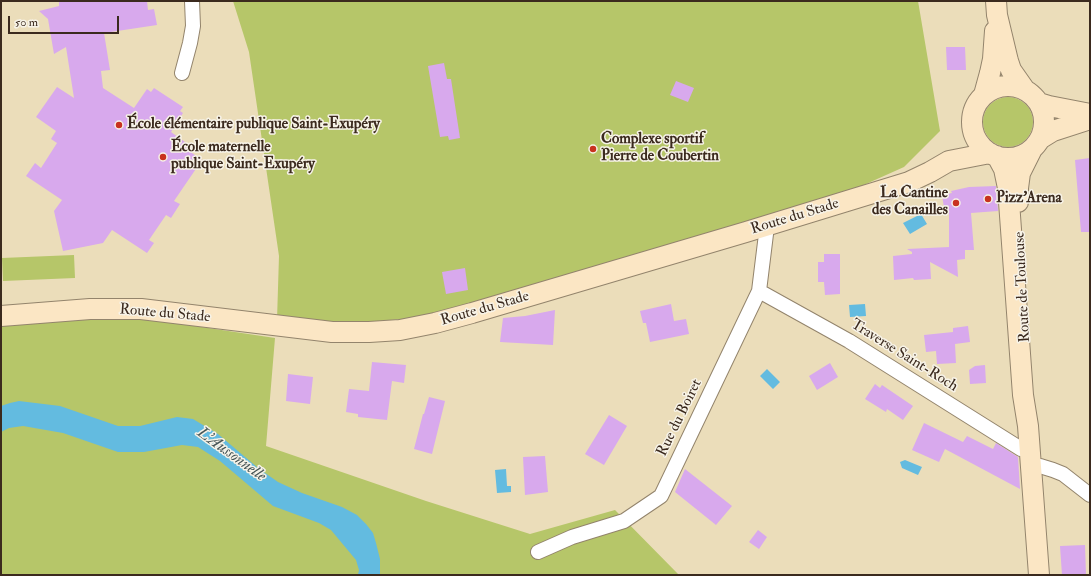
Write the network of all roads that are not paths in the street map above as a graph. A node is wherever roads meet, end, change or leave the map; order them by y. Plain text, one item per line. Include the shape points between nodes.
1 (192, 1) edge
2 (996, 8) edge
3 (182, 73) dead end
4 (984, 95) junction
5 (1032, 96) junction
6 (1090, 114) edge
7 (1090, 118) edge
8 (972, 122) junction
9 (1036, 145) junction
10 (993, 155) junction
11 (949, 161) junction
12 (767, 226) junction
13 (759, 291) junction
14 (1, 316) edge
15 (1028, 426) junction
16 (1030, 458) junction
17 (1090, 495) edge
18 (538, 552) dead end
19 (1039, 575) edge

1 - 3 street via 194,26
2 - 4 main road via 993,59
2 - 5 main road via 1011,70
4 - 5 main road via 1004,86 1017,86
4 - 8 main road via 977,103
5 - 6 main road via 1049,106
5 - 9 main road via 1042,110 1045,125
7 - 9 main road via 1053,131
8 - 10 main road via 977,140
8 - 11 main road
9 - 10 main road via 1014,158
9 - 15 main road, Route de Toulouse via 1020,173 1018,188 1029,394
10 - 11 main road, Route du Stade
10 - 15 main road, Route de Toulouse via 1004,169 1008,188 1023,395
11 - 12 main road, Route du Stade via 908,182
12 - 13 street, Rue du Boiret
12 - 14 main road, Route du Stade via 472,313 400,330 332,332 142,309 90,309
13 - 16 street, Traverse Saint-Roch via 849,341 1021,449
13 - 18 street, Rue du Boiret via 661,496 624,521 572,537
15 - 16 main road, Route de Toulouse
16 - 17 street, Traverse Saint-Roch via 1040,466 1063,474
16 - 19 main road, Route de Toulouse

